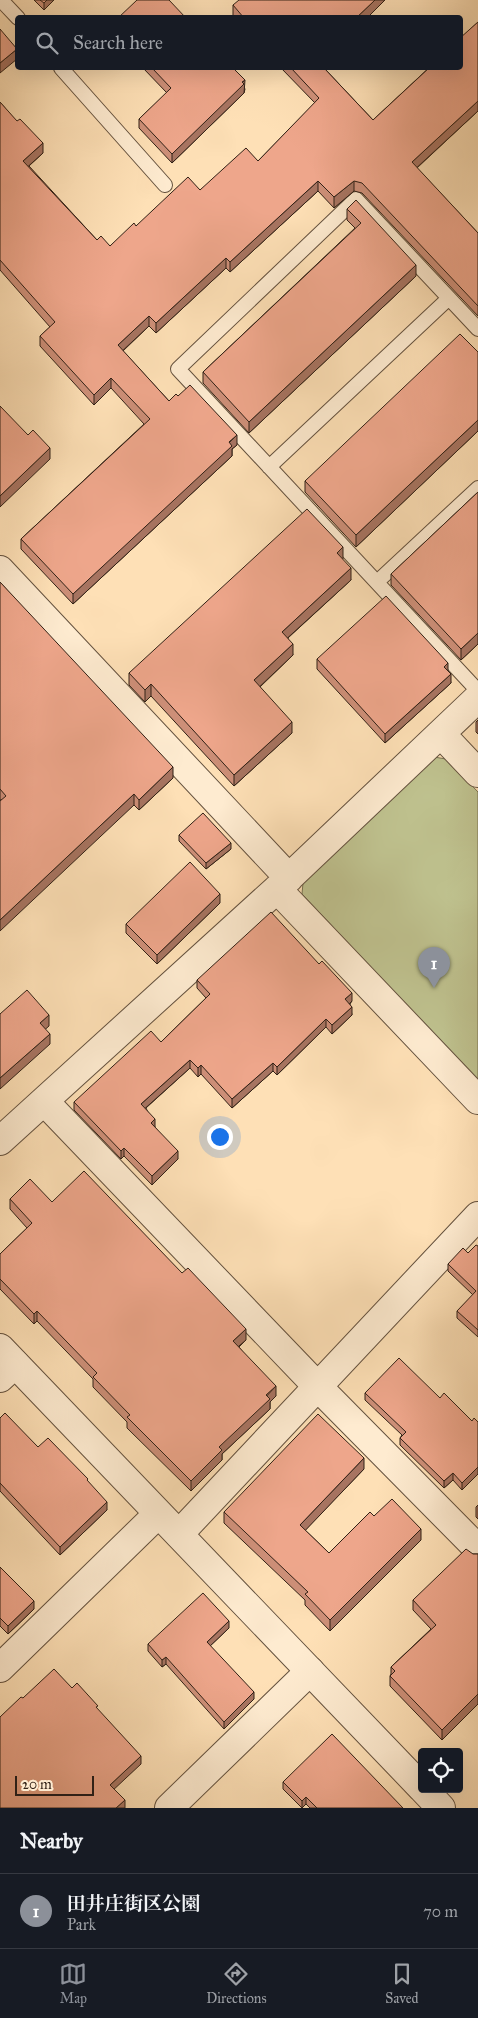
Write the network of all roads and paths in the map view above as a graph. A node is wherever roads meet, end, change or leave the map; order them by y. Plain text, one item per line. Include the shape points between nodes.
1 (1, 0) edge
2 (15, 15) edge
3 (63, 70) edge
4 (165, 185) dead end
5 (449, 298) junction
6 (478, 329) edge
7 (269, 467) junction
8 (478, 488) edge
9 (0, 570) edge
10 (377, 582) junction
11 (478, 691) edge
12 (478, 698) edge
13 (441, 734) junction
14 (478, 773) edge
15 (283, 883) junction
16 (478, 1100) edge
17 (44, 1101) junction
18 (0, 1141) edge
19 (478, 1216) edge
20 (5, 1363) edge
21 (319, 1388) junction
22 (158, 1514) junction
23 (179, 1534) junction
24 (478, 1549) edge
25 (0, 1668) edge
26 (310, 1671) junction
27 (418, 1783) edge
28 (428, 1793) edge
29 (168, 1808) edge
30 (441, 1808) edge

1 - 2 lane
3 - 4 lane
5 - 6 lane
5 - 7 lane
5 - 7 lane via 356,199 178,369
7 - 10 lane
8 - 10 lane
9 - 15 street
10 - 11 lane
12 - 13 street
13 - 14 street
13 - 15 street
15 - 16 street
15 - 17 street
17 - 18 street
17 - 21 street
19 - 21 street
20 - 22 street
21 - 23 street
21 - 24 street
22 - 23 street
22 - 25 street
23 - 26 street
26 - 27 street
26 - 29 street
28 - 30 street

